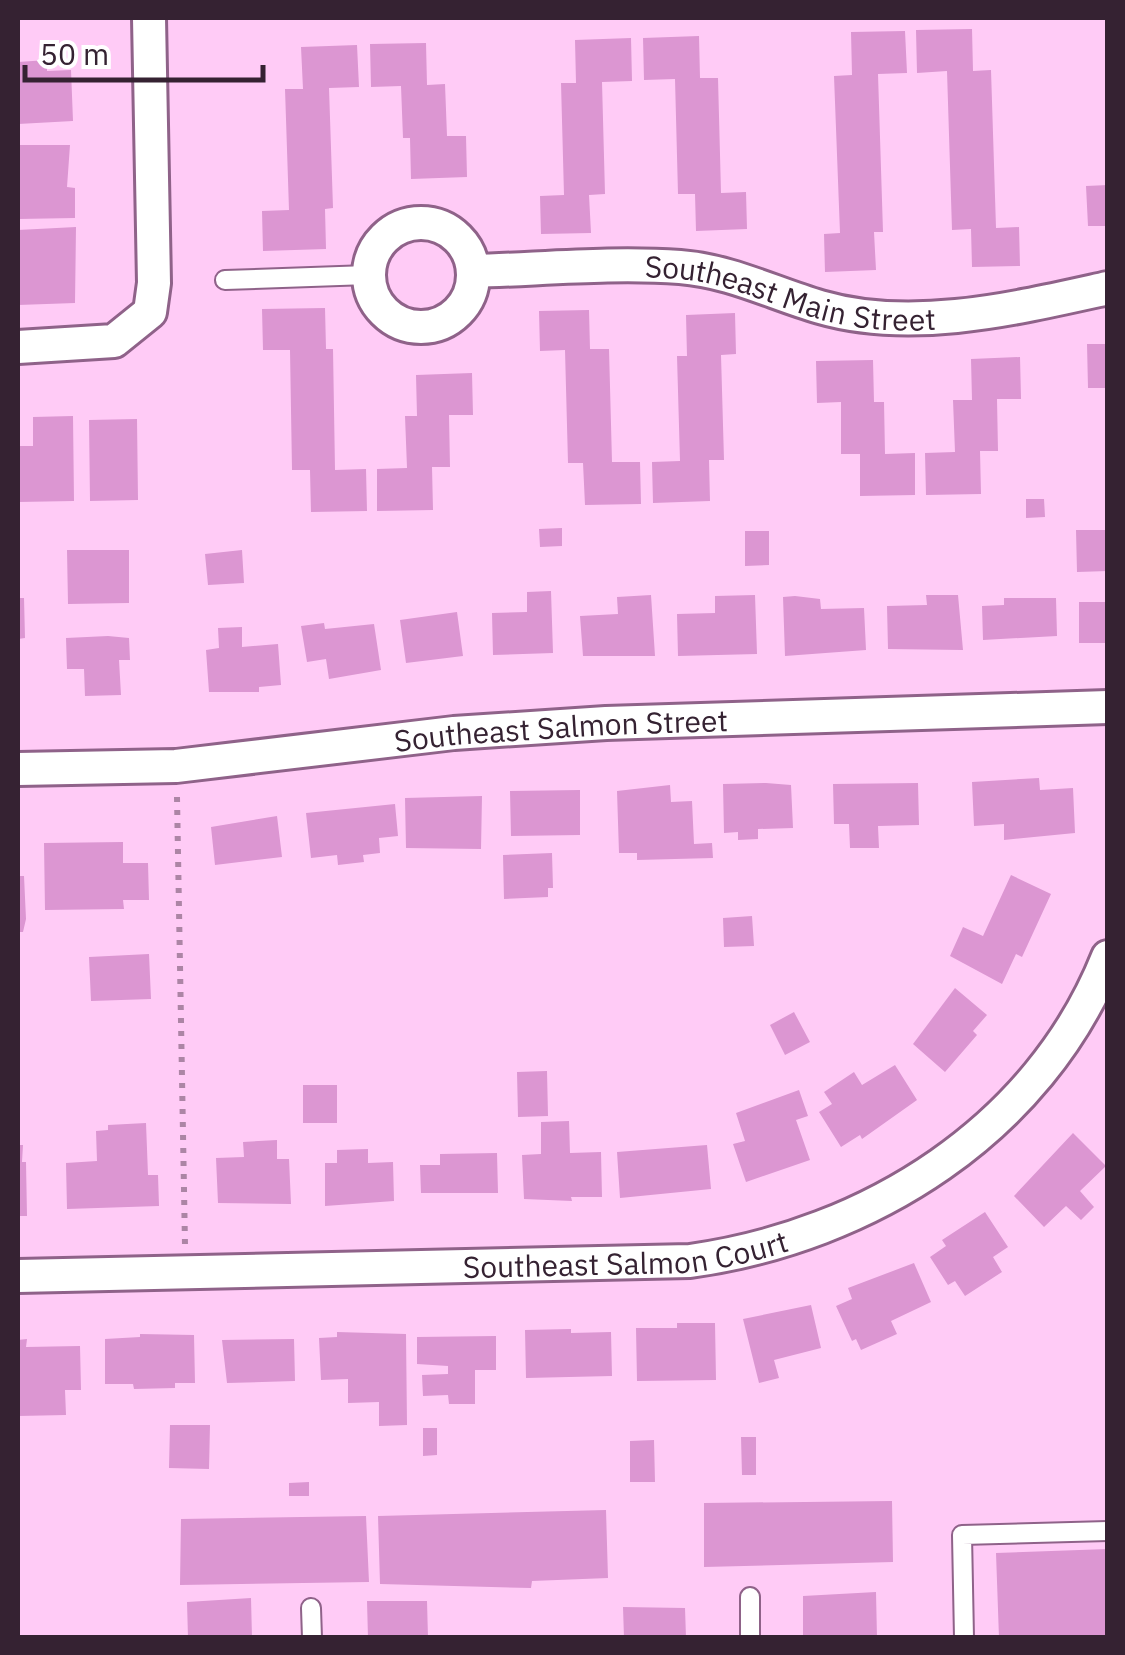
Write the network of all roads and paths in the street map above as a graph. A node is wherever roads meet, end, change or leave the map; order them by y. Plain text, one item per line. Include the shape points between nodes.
1 (150, 18) edge
2 (474, 271) junction
3 (368, 275) junction
4 (225, 280) dead end
5 (1108, 288) edge
6 (18, 347) edge
7 (1108, 706) edge
8 (176, 766) junction
9 (18, 770) edge
10 (1104, 975) edge
11 (186, 1271) junction
12 (18, 1276) edge
13 (1108, 1531) edge
14 (750, 1597) dead end
15 (311, 1608) dead end
16 (312, 1638) edge
17 (750, 1638) edge
18 (964, 1638) edge

1 - 6 street via 150,312 114,341
2 - 3 street via 467,248 430,223 387,234 373,252
2 - 3 street via 464,304 451,318 414,327 382,310
2 - 5 street, Southeast Main Street via 678,267 722,272 821,308 886,317 969,313
3 - 4 lane
7 - 8 street, Southeast Salmon Street via 606,723 454,733
8 - 9 street, Southeast Salmon Street
8 - 11 path
10 - 11 street, Southeast Salmon Court via 1028,1084 951,1158 892,1198 794,1240 690,1261
11 - 12 street, Southeast Salmon Court
13 - 18 lane via 962,1535
14 - 17 lane
15 - 16 lane

